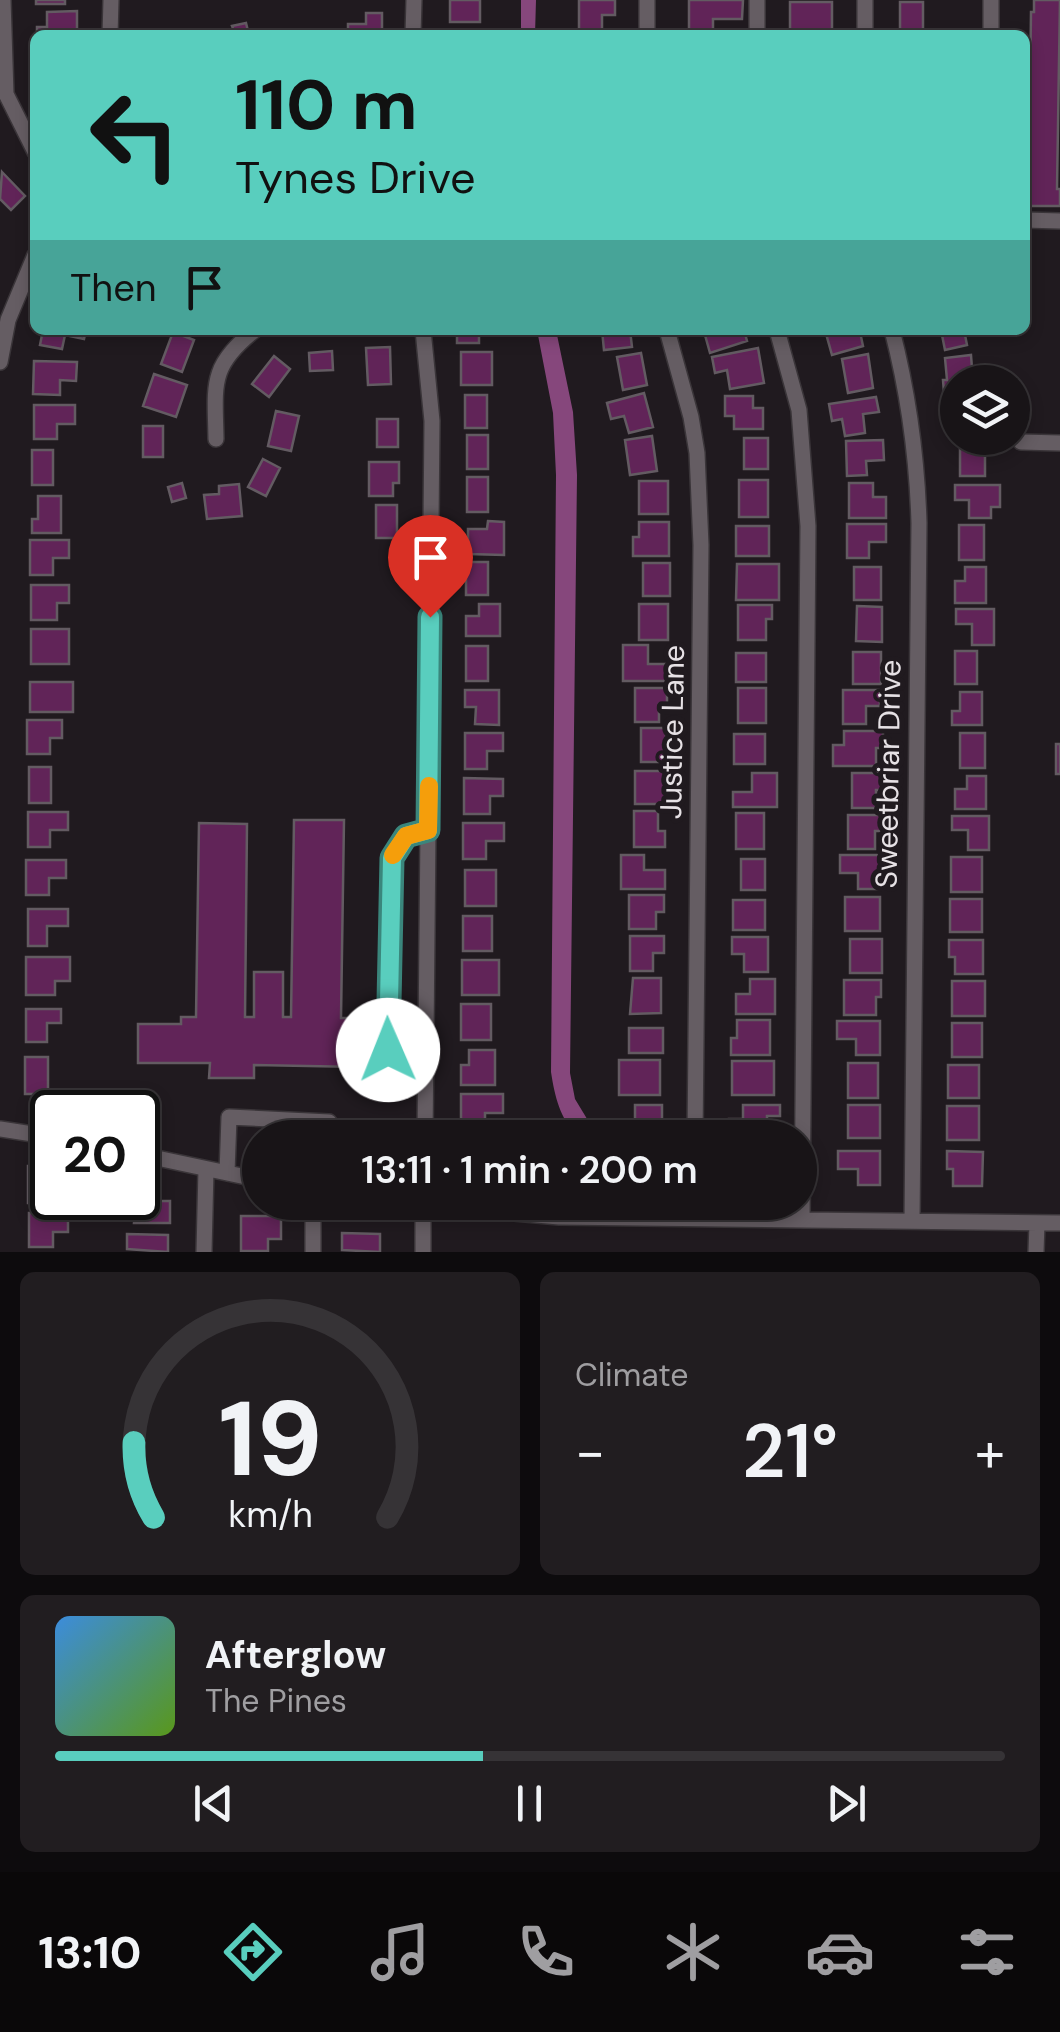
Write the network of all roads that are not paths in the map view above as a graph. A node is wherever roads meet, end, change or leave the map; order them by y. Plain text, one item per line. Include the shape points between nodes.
1 (3, 0) edge
2 (111, 0) edge
3 (414, 0) edge
4 (647, 0) edge
5 (757, 0) edge
6 (866, 0) edge
7 (992, 0) edge
8 (110, 30) edge
9 (413, 30) edge
10 (647, 30) edge
11 (756, 30) edge
12 (865, 30) edge
13 (991, 30) edge
14 (30, 142) edge
15 (1030, 220) edge
16 (1060, 221) edge
17 (30, 267) edge
18 (249, 335) edge
19 (423, 335) edge
20 (667, 335) edge
21 (778, 335) edge
22 (893, 335) edge
23 (0, 362) edge
24 (216, 439) dead end
25 (1030, 442) edge
26 (1060, 443) edge
27 (428, 830) junction
28 (427, 1071) junction
29 (289, 1120) edge
30 (426, 1120) edge
31 (695, 1120) edge
32 (803, 1120) edge
33 (0, 1129) edge
34 (30, 1133) edge
35 (160, 1159) edge
36 (206, 1169) junction
37 (227, 1174) junction
38 (242, 1177) edge
39 (313, 1220) edge
40 (423, 1220) edge
41 (802, 1220) edge
42 (912, 1221) junction
43 (1037, 1223) junction
44 (1060, 1223) edge
45 (204, 1252) edge
46 (312, 1252) edge
47 (424, 1252) edge
48 (1036, 1252) edge

1 - 14 street via 6,94
2 - 8 street
3 - 9 street
4 - 10 street
5 - 11 street
6 - 12 street
7 - 13 street
15 - 16 street
17 - 23 street via 8,320
18 - 24 street via 219,366
19 - 27 street via 432,422
20 - 31 street, Justice Lane via 694,435 701,545
21 - 32 street via 799,410 808,526
22 - 42 street, Sweetbriar Drive via 918,465
25 - 26 street
27 - 28 street
27 - 28 street via 406,836 392,858 386,1039 395,1061
28 - 30 street
29 - 37 street via 229,1117
33 - 34 street
35 - 36 street
36 - 37 street
36 - 45 street
37 - 38 street
39 - 46 street
40 - 47 street
41 - 42 street
42 - 43 street
43 - 44 street
43 - 48 street

